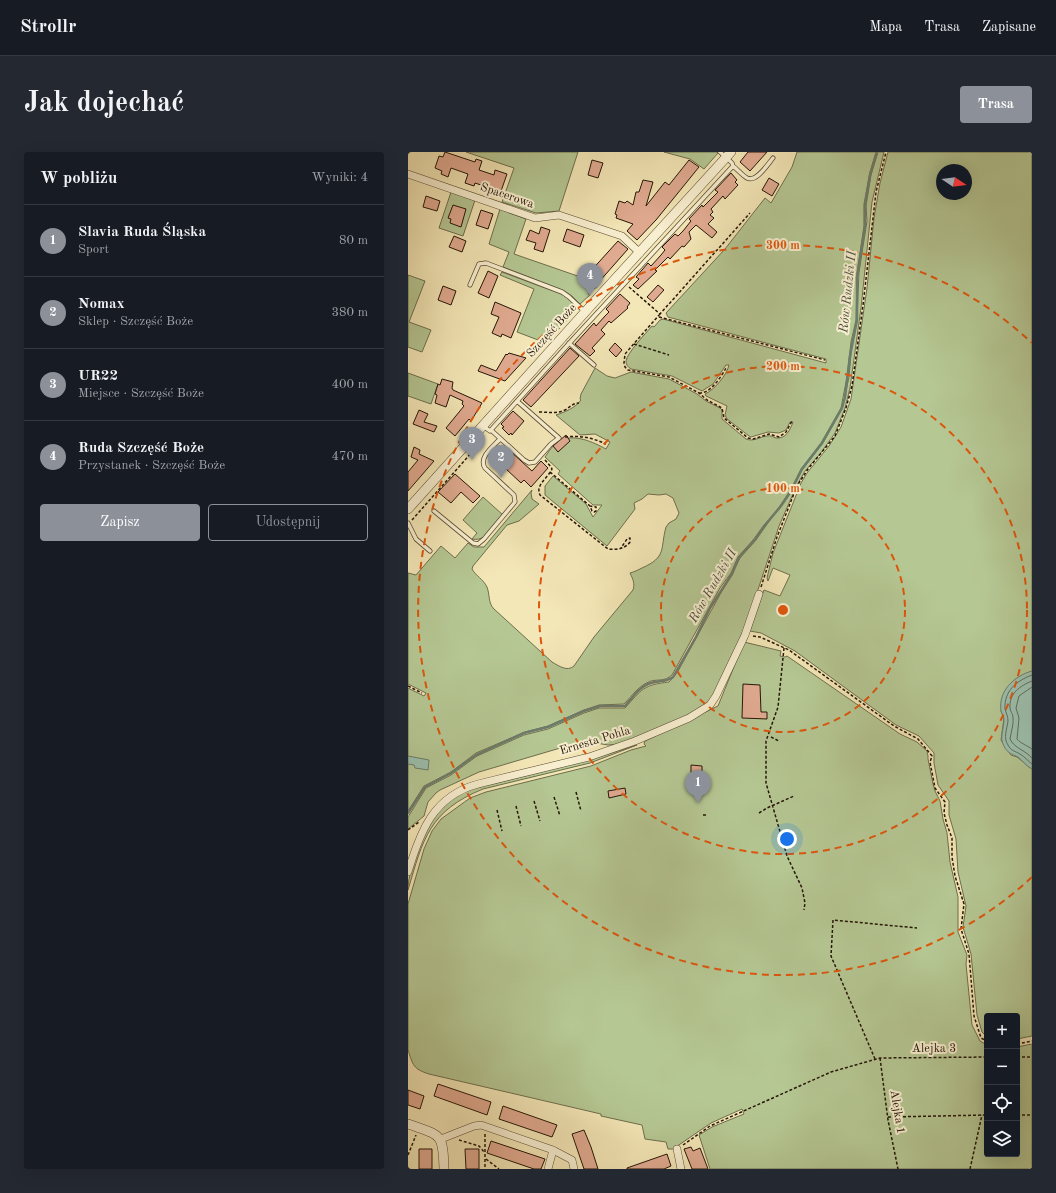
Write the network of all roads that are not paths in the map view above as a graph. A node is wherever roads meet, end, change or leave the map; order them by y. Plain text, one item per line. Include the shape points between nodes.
1 (726, 154) edge
2 (773, 158) dead end
3 (733, 166) junction
4 (408, 174) edge
5 (640, 253) junction
6 (470, 285) dead end
7 (585, 312) junction
8 (569, 343) junction
9 (594, 365) dead end
10 (517, 401) junction
11 (482, 425) junction
12 (491, 430) junction
13 (500, 439) junction
14 (408, 509) edge
15 (434, 511) dead end
16 (408, 523) edge
17 (430, 551) dead end
18 (759, 594) road end
19 (408, 872) edge
20 (408, 1124) edge
21 (441, 1139) junction
22 (677, 1149) road end
23 (553, 1150) junction
24 (444, 1169) edge
25 (548, 1169) edge
26 (574, 1169) edge
27 (681, 1169) edge

1 - 3 lane
1 - 5 street, Szczęść Boże
2 - 3 lane via 756,178 752,179
3 - 8 lane
4 - 5 street, Spacerowa via 535,218 559,215 622,236
5 - 7 street, Szczęść Boże
6 - 7 lane via 479,264 486,263 562,292
7 - 11 street, Szczęść Boże
8 - 9 lane
8 - 10 lane
10 - 12 lane
10 - 13 lane via 559,438 532,463 526,462
11 - 12 lane
11 - 14 street, Szczęść Boże
12 - 13 lane
13 - 15 lane via 484,457 483,464 514,495 515,502 484,539 478,544 473,543
16 - 17 lane via 416,538
18 - 19 street, Ernesta Pohla via 745,635 713,702 689,718 600,754 478,784 455,793 428,820
20 - 21 street
21 - 23 street via 474,1126 485,1126
21 - 24 street
22 - 27 street
23 - 25 street
23 - 26 street via 572,1160

